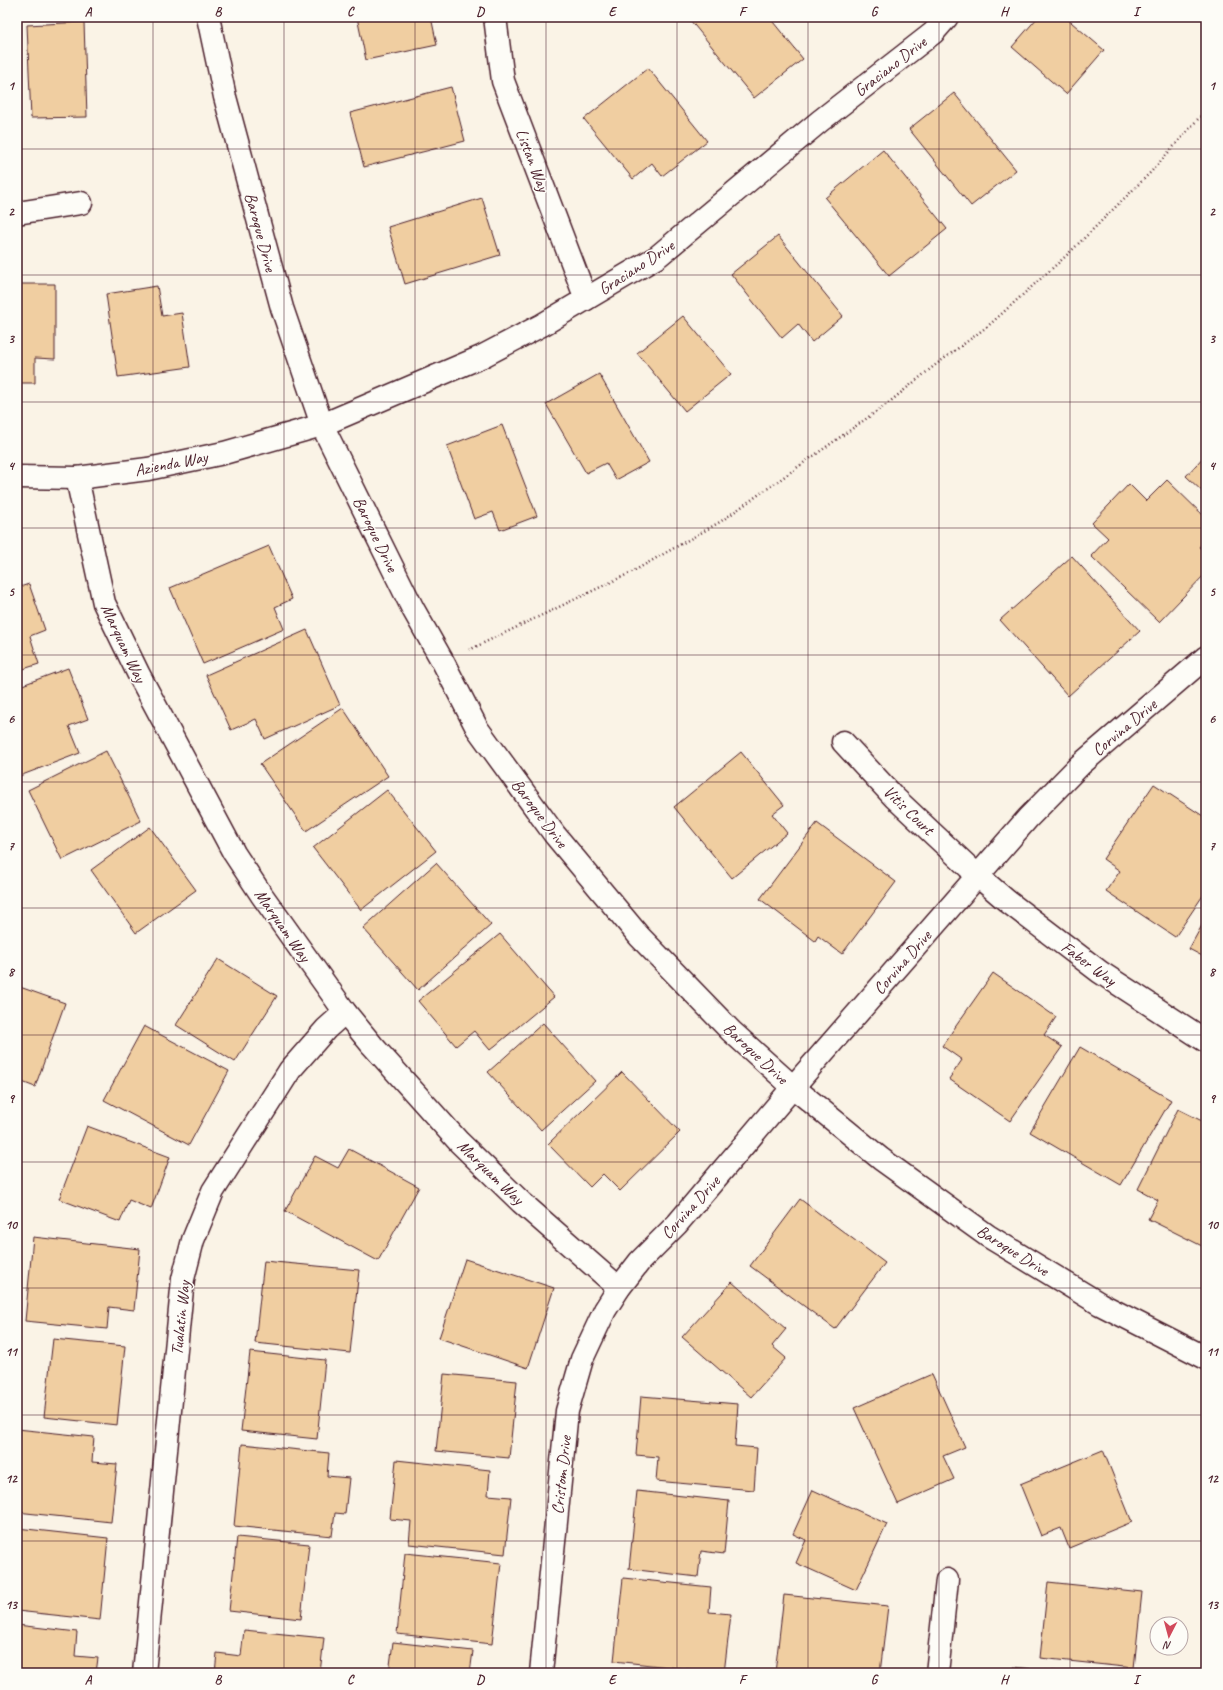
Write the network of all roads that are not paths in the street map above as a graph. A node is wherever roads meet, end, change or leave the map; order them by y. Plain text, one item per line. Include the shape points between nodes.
1 (208, 17) edge
2 (495, 17) edge
3 (947, 17) edge
4 (81, 203) dead end
5 (17, 213) edge
6 (586, 299) junction
7 (322, 425) junction
8 (17, 477) edge
9 (77, 478) junction
10 (1206, 657) edge
11 (843, 742) dead end
12 (978, 876) junction
13 (345, 1012) junction
14 (1206, 1041) edge
15 (792, 1087) junction
16 (619, 1288) junction
17 (1206, 1358) edge
18 (946, 1580) dead end
19 (144, 1673) edge
20 (541, 1673) edge
21 (937, 1673) edge

1 - 7 street, Baroque Drive via 225,97 282,308
2 - 6 street, Listan Way via 503,81
3 - 6 street, Graciano Drive via 933,33 820,121 657,257
4 - 5 street
6 - 7 street, Graciano Drive via 481,357
7 - 9 street, Azienda Way via 224,453 156,468
7 - 15 street, Baroque Drive via 412,609 477,728 555,835 639,936 731,1031
8 - 9 street, Azienda Way
9 - 13 street, Marquam Way via 104,603 139,675 234,853
10 - 12 street, Corvina Drive via 1080,765 1028,818
11 - 12 street, Vitis Court via 895,798
12 - 14 street, Faber Way via 1100,972
12 - 15 street, Corvina Drive
13 - 16 street, Marquam Way via 459,1142 521,1202
13 - 19 street, Tualatin Way via 326,1029 290,1070 213,1191 193,1240 183,1279
15 - 16 street, Corvina Drive via 677,1224 640,1260
15 - 17 street, Baroque Drive via 881,1160 988,1236 1100,1304
16 - 20 street, Cristom Drive via 605,1310 582,1359 567,1411
18 - 21 street

